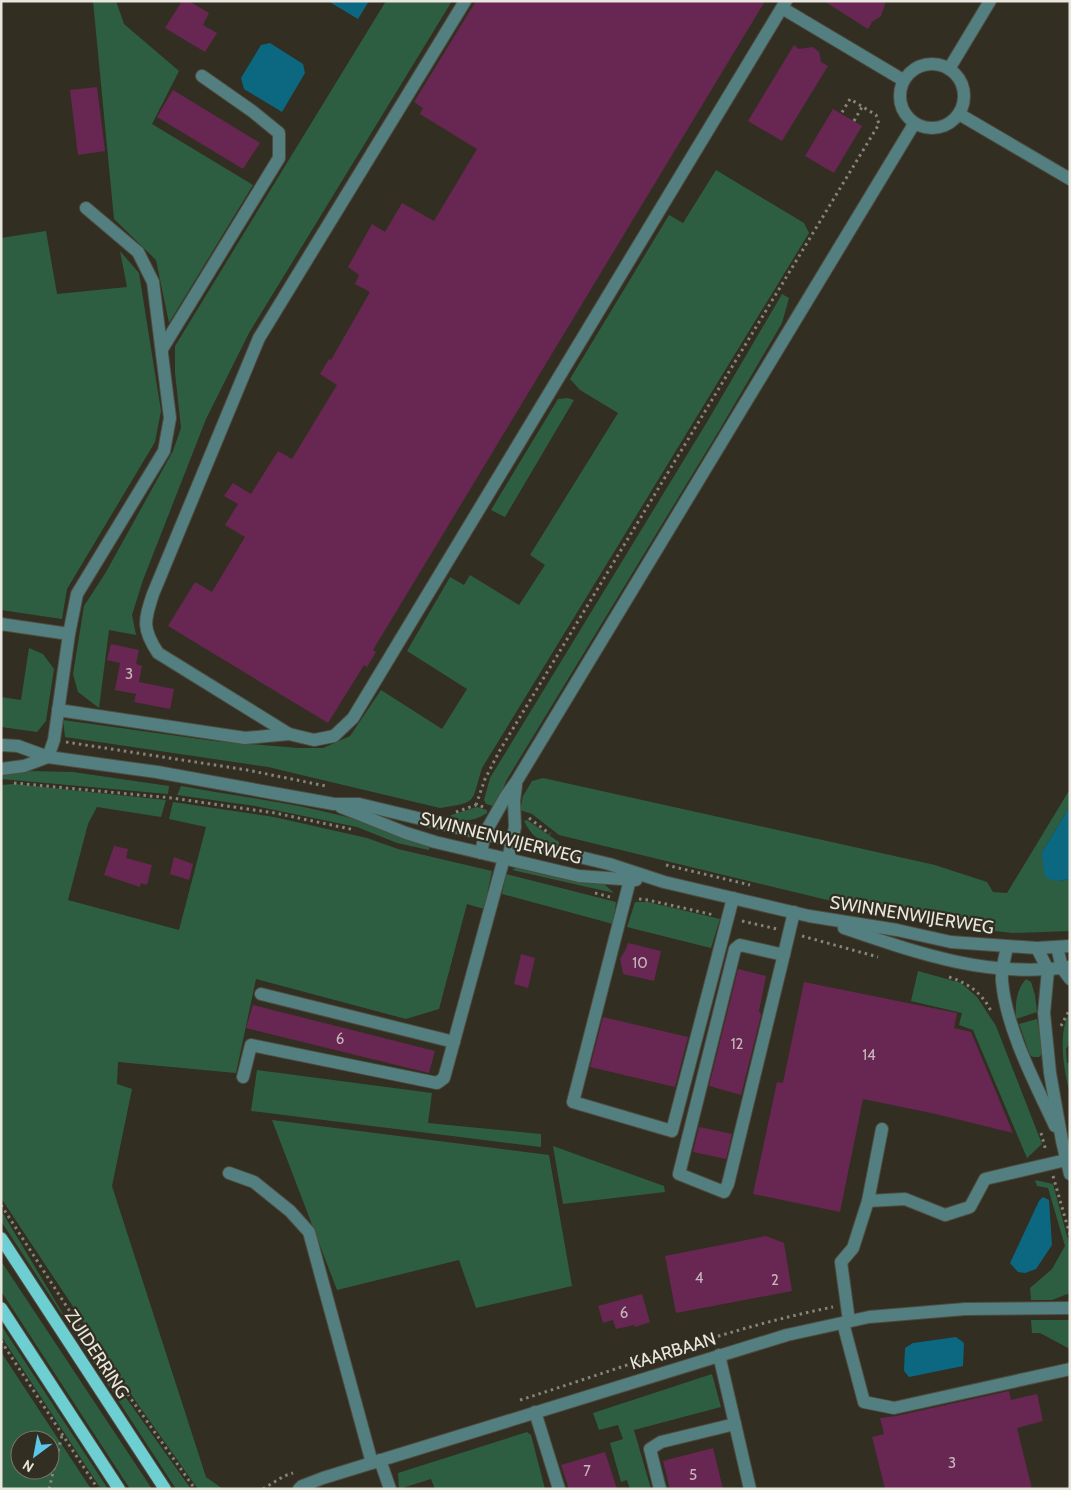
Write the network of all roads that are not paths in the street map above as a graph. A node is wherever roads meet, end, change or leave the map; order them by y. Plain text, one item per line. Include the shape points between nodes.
1 (465, 1) edge
2 (990, 1) edge
3 (784, 4) edge
4 (949, 69) junction
5 (202, 76) dead end
6 (904, 80) junction
7 (959, 114) junction
8 (914, 124) junction
9 (1070, 179) edge
10 (86, 208) dead end
11 (162, 349) junction
12 (1, 624) edge
13 (69, 634) junction
14 (58, 710) junction
15 (289, 734) junction
16 (1, 745) edge
17 (48, 757) junction
18 (1, 769) edge
19 (516, 782) junction
20 (334, 804) junction
21 (485, 834) junction
22 (512, 840) junction
23 (481, 853) junction
24 (506, 859) junction
25 (631, 876) junction
26 (733, 898) junction
27 (794, 912) junction
28 (809, 916) junction
29 (1063, 946) edge
30 (1007, 947) junction
31 (1037, 948) junction
32 (784, 956) junction
33 (1066, 967) edge
34 (1002, 969) junction
35 (1048, 970) junction
36 (1070, 979) edge
37 (261, 994) dead end
38 (454, 1042) junction
39 (243, 1077) dead end
40 (882, 1129) dead end
41 (1062, 1141) junction
42 (1066, 1160) junction
43 (229, 1173) dead end
44 (1070, 1174) edge
45 (868, 1201) junction
46 (1, 1238) edge
47 (1, 1308) edge
48 (1070, 1308) edge
49 (846, 1322) junction
50 (719, 1355) junction
51 (1070, 1369) edge
52 (535, 1412) junction
53 (735, 1424) junction
54 (376, 1462) junction
55 (120, 1489) edge
56 (165, 1489) edge
57 (299, 1489) edge
58 (390, 1489) edge
59 (559, 1489) edge
60 (660, 1489) edge
61 (750, 1489) edge

1 - 15 street via 259,338 146,615 147,637 158,653
2 - 4 street
3 - 6 street
3 - 15 street via 353,718 334,736 314,740
4 - 6 street via 937,64 924,65 912,70
4 - 7 street via 959,78 964,90
5 - 11 street via 279,133 279,158
6 - 8 street via 900,104
7 - 8 street via 939,128
7 - 9 street
8 - 19 street
10 - 11 street via 138,252 153,282
11 - 13 street via 170,418 164,451 77,594
12 - 13 street
13 - 14 street
14 - 15 street via 246,738
14 - 17 street
16 - 17 street, SWINNENWIJERWEG via 18,746
17 - 18 street, SWINNENWIJERWEG via 24,766
17 - 20 street, SWINNENWIJERWEG via 157,772
19 - 21 street
19 - 22 street
20 - 21 street, SWINNENWIJERWEG via 359,804
20 - 23 street, SWINNENWIJERWEG via 406,833
21 - 22 street, SWINNENWIJERWEG
21 - 23 street
22 - 24 street
22 - 25 street, SWINNENWIJERWEG via 609,864
23 - 24 street, SWINNENWIJERWEG
24 - 25 street, SWINNENWIJERWEG via 579,876
24 - 38 street
25 - 26 street, SWINNENWIJERWEG
25 - 26 street via 573,1102 672,1131
26 - 27 street, SWINNENWIJERWEG
27 - 28 street, SWINNENWIJERWEG
27 - 32 street
28 - 30 street, SWINNENWIJERWEG via 951,942
28 - 34 street, SWINNENWIJERWEG via 948,961
29 - 31 street, SWINNENWIJERWEG
29 - 33 street
30 - 31 street, SWINNENWIJERWEG
30 - 34 street
31 - 35 street
32 - 32 street via 728,1184 724,1192 679,1174 735,949 740,945
33 - 35 street, SWINNENWIJERWEG
33 - 36 street
34 - 35 street, SWINNENWIJERWEG
34 - 41 street via 1011,1024
35 - 41 street via 1044,1013
37 - 38 street
38 - 39 street via 444,1078 437,1083 251,1045
40 - 45 street
41 - 42 street
42 - 44 street
42 - 45 street via 985,1179 970,1208 945,1216 905,1199
43 - 54 street via 254,1182 290,1211 309,1232
45 - 49 street via 853,1248 841,1262
46 - 56 main road, ZUIDERRING
47 - 55 main road
48 - 49 street, KAARBAAN via 965,1310 869,1317
49 - 50 street, KAARBAAN
49 - 51 street via 864,1402 894,1408
50 - 52 street, KAARBAAN
50 - 53 street
52 - 54 street, KAARBAAN
52 - 59 street
53 - 60 street via 661,1442 650,1449
53 - 61 street
54 - 57 street, KAARBAAN
54 - 58 street

